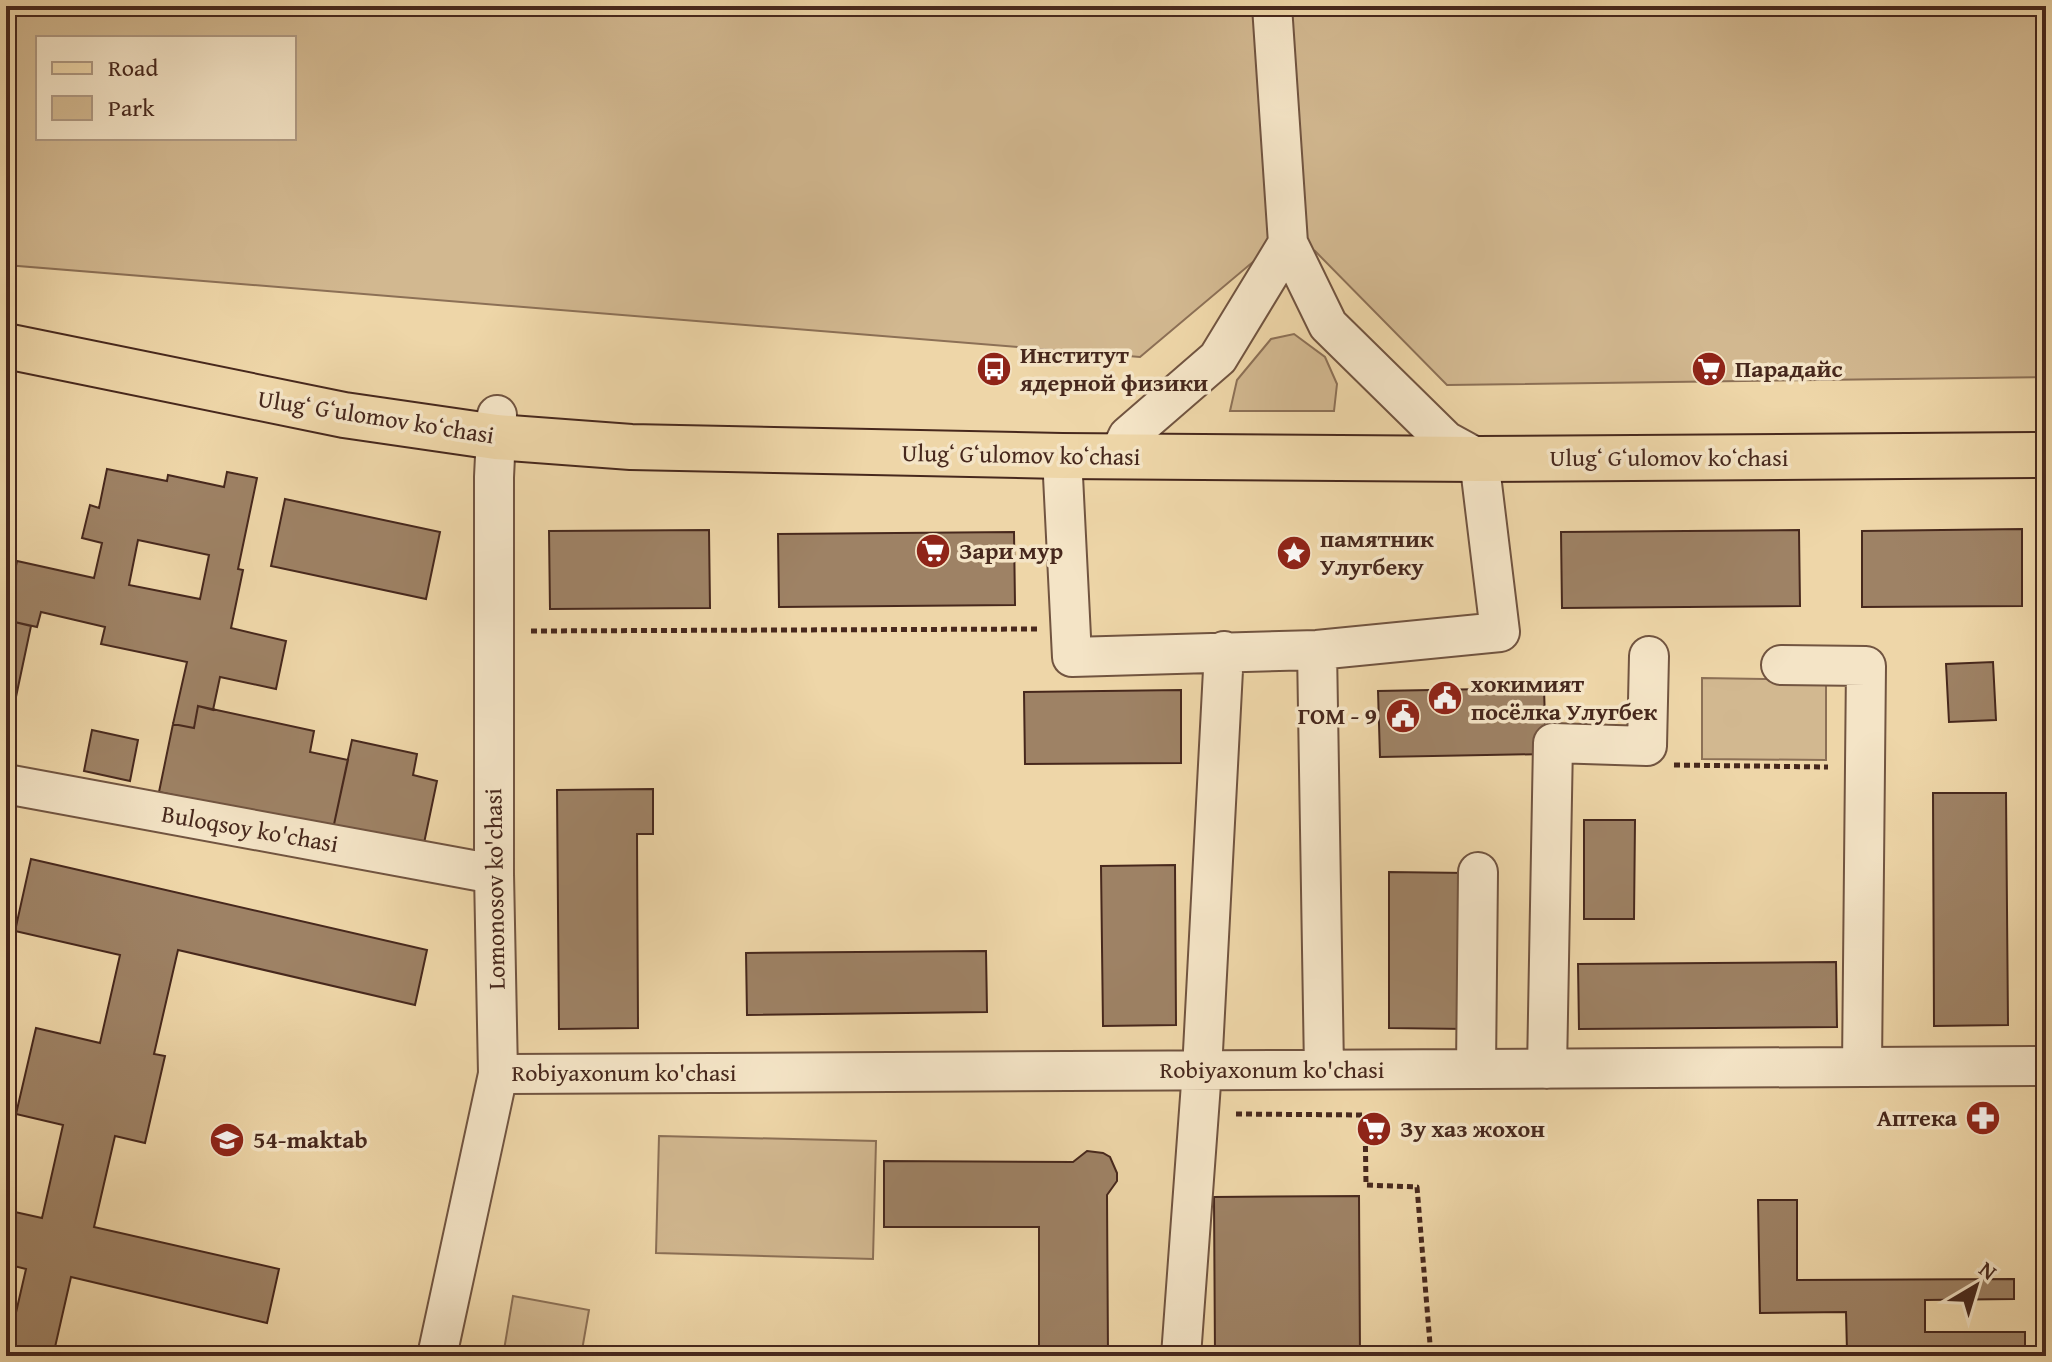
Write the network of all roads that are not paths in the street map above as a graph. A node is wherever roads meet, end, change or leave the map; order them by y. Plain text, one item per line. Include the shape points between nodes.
1 (1272, 6) edge
2 (1288, 243) junction
3 (6, 326) edge
4 (6, 346) edge
5 (496, 426) junction
6 (2046, 434) edge
7 (1123, 446) junction
8 (1462, 450) junction
9 (2046, 455) edge
10 (1062, 456) junction
11 (1317, 650) junction
12 (1224, 651) junction
13 (1649, 656) dead end
14 (1781, 665) dead end
15 (6, 784) edge
16 (1478, 872) dead end
17 (494, 874) junction
18 (2046, 1066) edge
19 (1862, 1067) junction
20 (1324, 1069) junction
21 (1476, 1069) junction
22 (1547, 1069) junction
23 (1202, 1070) junction
24 (498, 1074) junction
25 (437, 1356) edge
26 (1181, 1356) edge

1 - 2 street
2 - 7 street via 1218,358
2 - 8 street via 1328,325
3 - 5 main road, Ulugʻ Gʻulomov koʻchasi
4 - 5 main road, Ulugʻ Gʻulomov koʻchasi via 344,415
5 - 7 main road, Ulugʻ Gʻulomov koʻchasi via 636,425
5 - 10 main road, Ulugʻ Gʻulomov koʻchasi via 631,447
5 - 17 street, Lomonosov ko'chasi
6 - 8 main road, Ulugʻ Gʻulomov koʻchasi
7 - 8 main road, Ulugʻ Gʻulomov koʻchasi
7 - 10 main road, Ulugʻ Gʻulomov koʻchasi
8 - 9 main road, Ulugʻ Gʻulomov koʻchasi
8 - 11 street via 1500,632
10 - 12 street via 1072,657
11 - 12 street
11 - 20 street
12 - 23 street
13 - 22 street via 1647,746 1553,743
14 - 19 street via 1866,666
15 - 17 street, Buloqsoy ko'chasi
16 - 21 street
17 - 24 street, Lomonosov ko'chasi
18 - 19 street, Robiyaxonum ko'chasi
19 - 22 street, Robiyaxonum ko'chasi
20 - 21 street, Robiyaxonum ko'chasi
20 - 23 street, Robiyaxonum ko'chasi
21 - 22 street, Robiyaxonum ko'chasi
23 - 24 street, Robiyaxonum ko'chasi
23 - 26 street
24 - 25 street, Lomonosov ko'chasi

